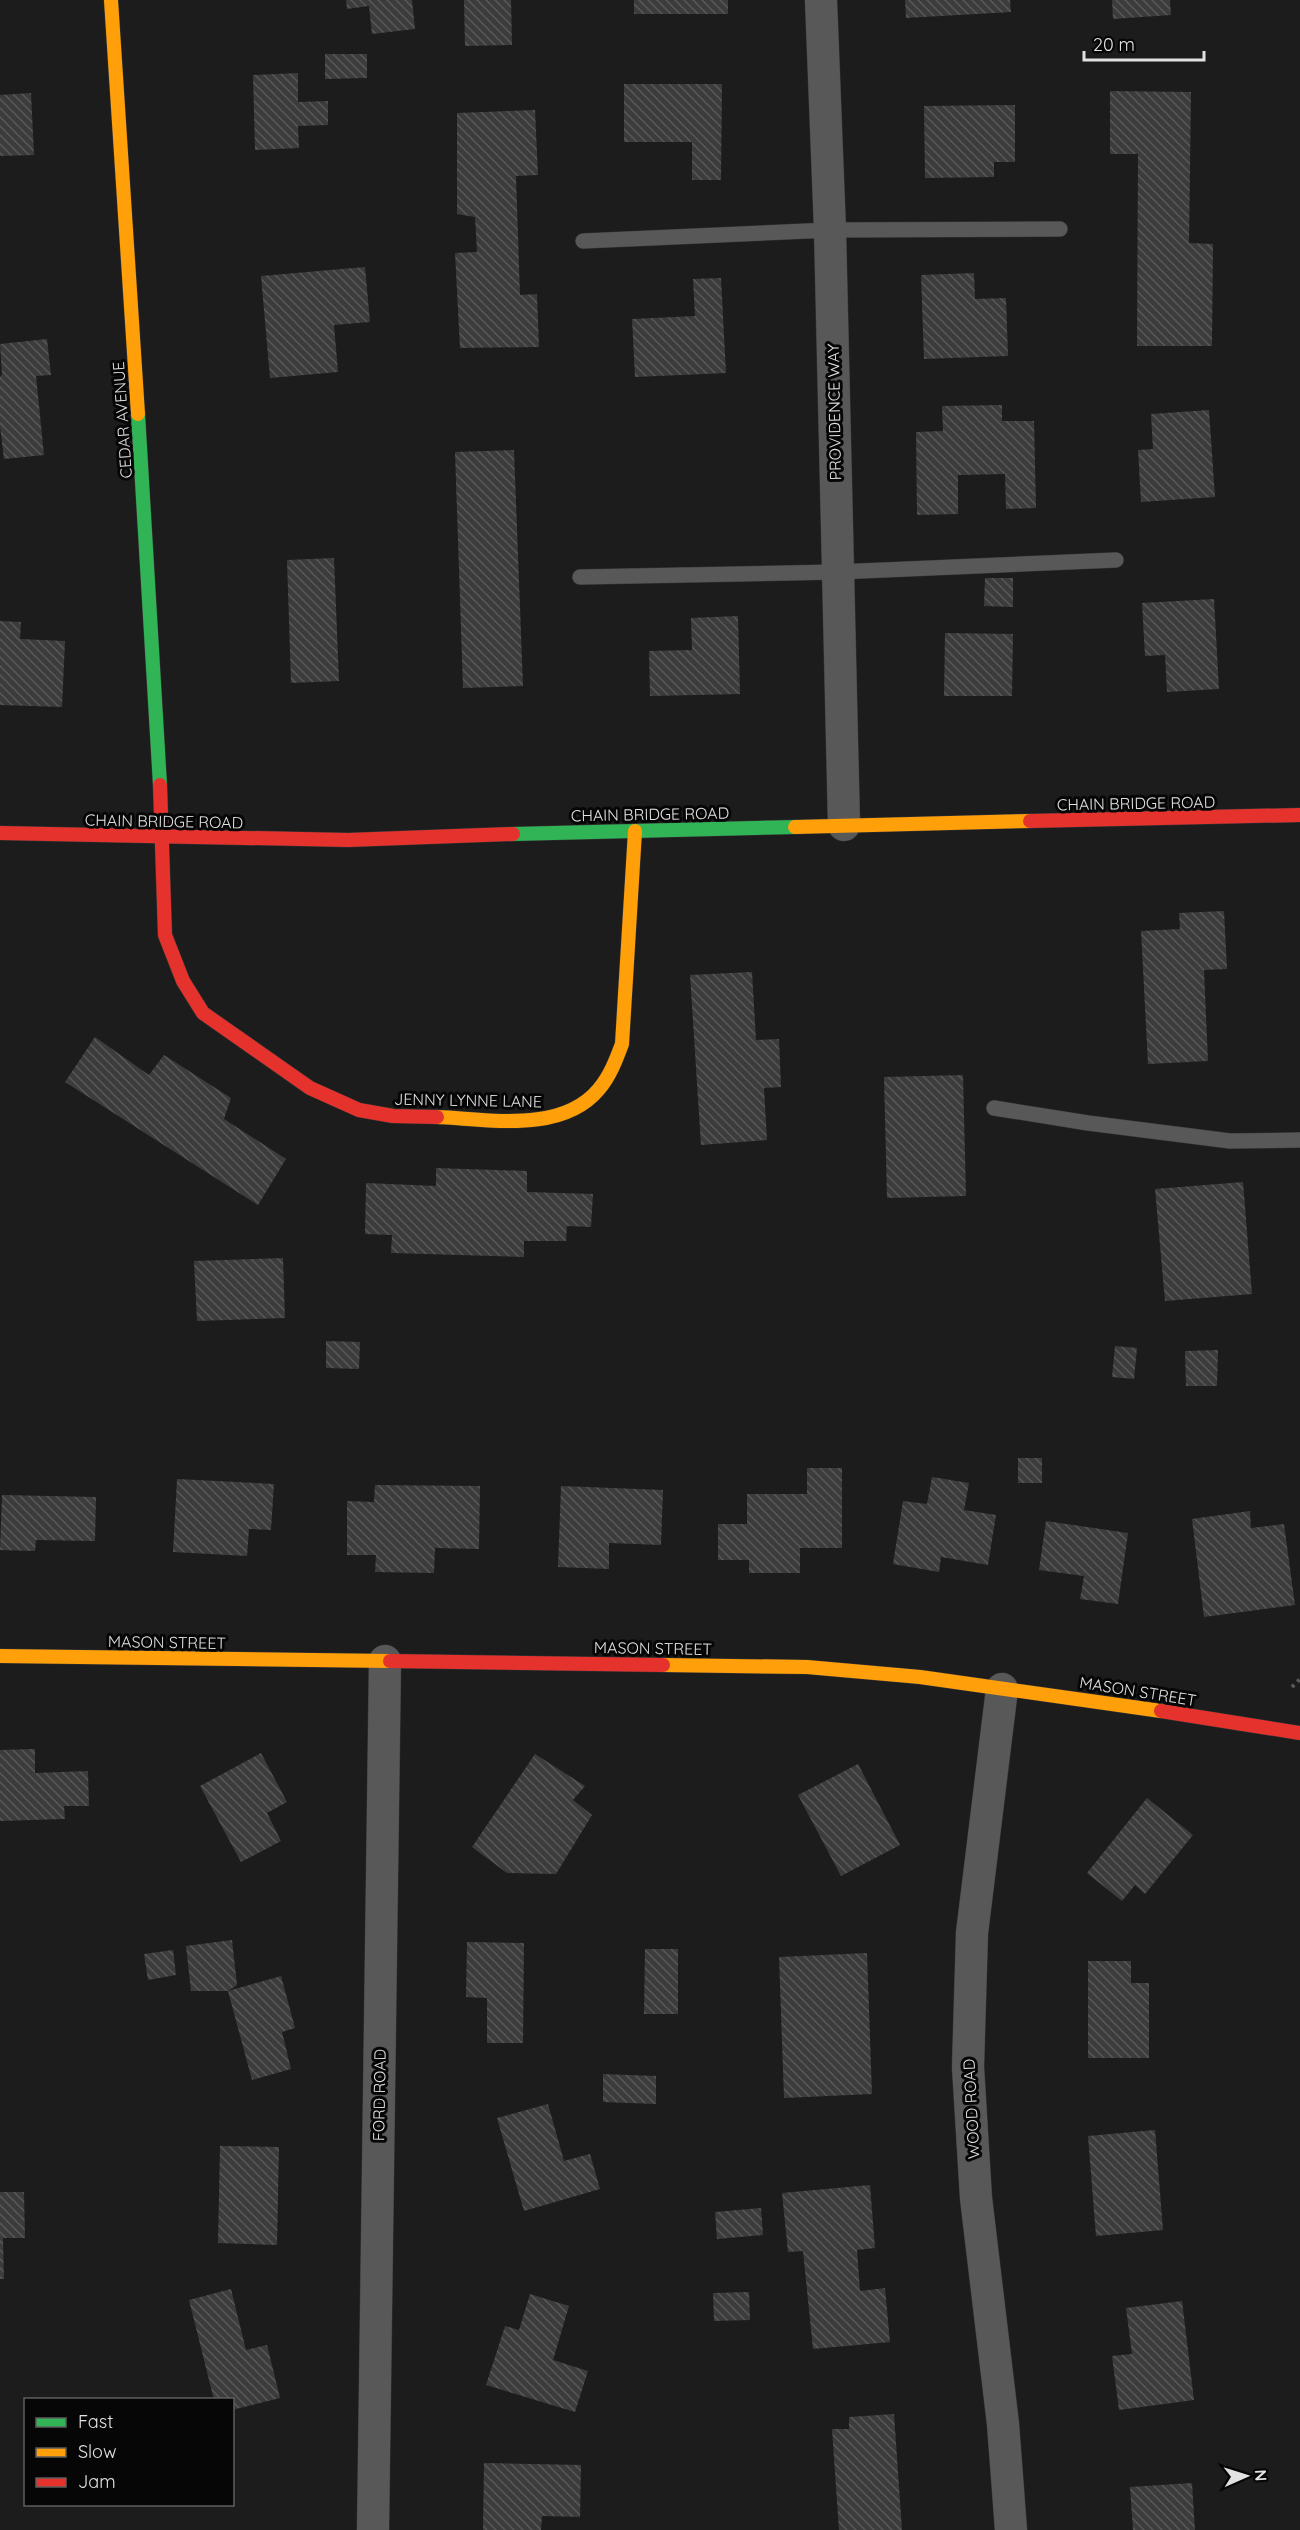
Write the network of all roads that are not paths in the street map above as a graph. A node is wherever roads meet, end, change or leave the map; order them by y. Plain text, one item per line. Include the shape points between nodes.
1 (111, 0) edge
2 (821, 0) edge
3 (1060, 229) dead end
4 (830, 230) junction
5 (583, 241) dead end
6 (1116, 560) dead end
7 (837, 572) junction
8 (580, 577) dead end
9 (1300, 815) edge
10 (844, 825) junction
11 (635, 831) junction
12 (0, 833) edge
13 (161, 838) junction
14 (994, 1108) dead end
15 (1300, 1140) edge
16 (0, 1656) edge
17 (385, 1661) junction
18 (1002, 1689) junction
19 (1300, 1733) edge
20 (373, 2530) edge
21 (1011, 2530) edge

1 - 13 street, CEDAR AVENUE via 159,739
2 - 4 street, PROVIDENCE WAY
3 - 4 lane
4 - 5 lane
4 - 7 street, PROVIDENCE WAY
6 - 7 lane
7 - 8 lane
7 - 10 street, PROVIDENCE WAY
9 - 10 street, CHAIN BRIDGE ROAD
10 - 11 street, CHAIN BRIDGE ROAD
11 - 13 street, CHAIN BRIDGE ROAD via 348,840
11 - 13 street, JENNY LYNNE LANE via 622,1044 614,1070 600,1092 574,1111 529,1120 393,1116 359,1110 310,1088 203,1013 183,981 165,935
12 - 13 street, CHAIN BRIDGE ROAD
14 - 15 lane via 1230,1141
16 - 17 street, MASON STREET
17 - 18 street, MASON STREET via 807,1667
17 - 20 street, FORD ROAD
18 - 19 street, MASON STREET
18 - 21 street, WOOD ROAD via 972,1933 968,2067 976,2198 1003,2424

